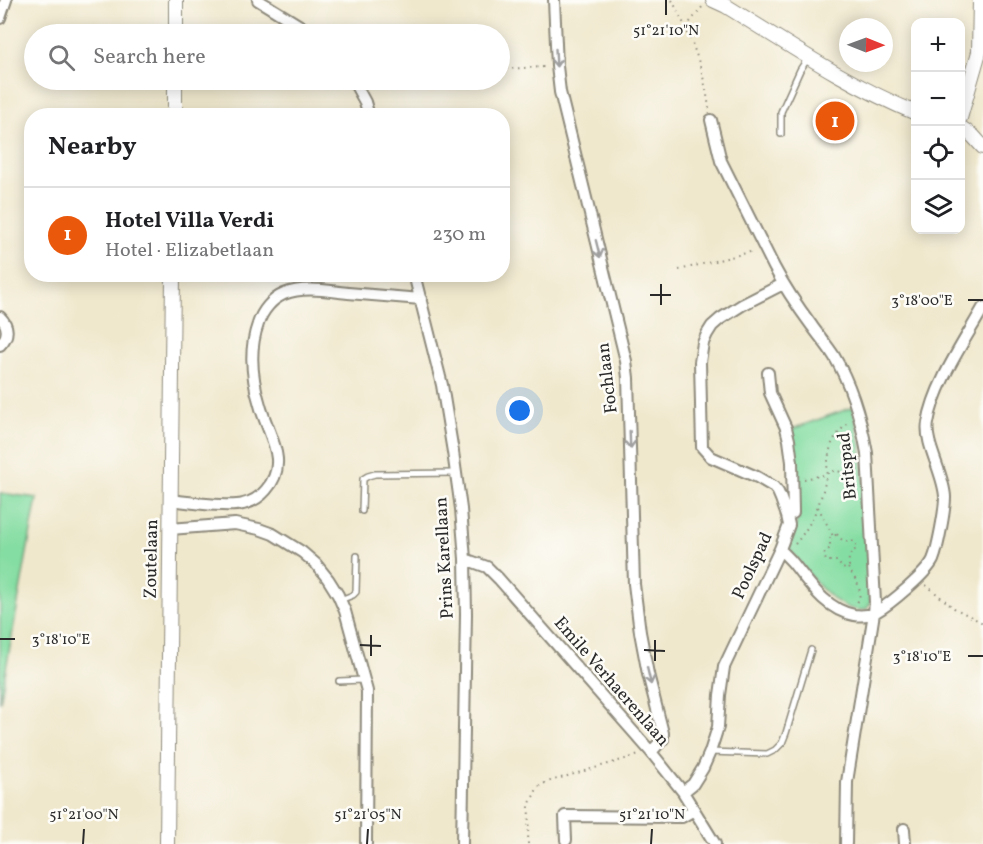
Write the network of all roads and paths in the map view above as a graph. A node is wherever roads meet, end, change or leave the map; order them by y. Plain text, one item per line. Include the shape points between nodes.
1 (6, 0) edge
2 (176, 0) edge
3 (258, 0) edge
4 (554, 0) edge
5 (672, 0) edge
6 (708, 0) edge
7 (714, 0) edge
8 (980, 0) edge
9 (0, 18) edge
10 (176, 24) edge
11 (297, 24) edge
12 (686, 27) junction
13 (809, 57) junction
14 (557, 66) junction
15 (510, 68) edge
16 (175, 90) edge
17 (358, 90) edge
18 (965, 101) edge
19 (175, 108) edge
20 (366, 108) edge
21 (911, 111) edge
22 (711, 120) joint
23 (965, 130) edge
24 (781, 134) dead end
25 (983, 147) edge
26 (765, 248) junction
27 (679, 270) dead end
28 (173, 282) edge
29 (416, 282) edge
30 (783, 284) junction
31 (421, 298) junction
32 (983, 308) edge
33 (0, 317) edge
34 (0, 345) edge
35 (768, 373) dead end
36 (856, 408) junction
37 (456, 473) junction
38 (827, 473) junction
39 (868, 480) junction
40 (792, 485) junction
41 (171, 500) junction
42 (817, 506) junction
43 (362, 511) dead end
44 (787, 516) junction
45 (170, 529) junction
46 (833, 536) junction
47 (782, 552) junction
48 (357, 556) dead end
49 (465, 559) junction
50 (848, 567) junction
51 (917, 578) junction
52 (340, 600) junction
53 (874, 613) junction
54 (852, 614) junction
55 (983, 623) edge
56 (811, 650) dead end
57 (365, 679) junction
58 (339, 681) dead end
59 (651, 752) junction
60 (710, 752) junction
61 (683, 792) junction
62 (694, 810) junction
63 (904, 829) dead end
64 (566, 840) dead end
65 (167, 844) edge
66 (366, 844) edge
67 (462, 844) edge
68 (528, 844) edge
69 (715, 844) edge
70 (846, 844) edge
71 (905, 844) edge

1 - 9 street
2 - 10 street
3 - 11 street
4 -> 14 street, Fochlaan
5 - 12 path
6 - 12 path
7 - 13 street
8 - 18 street via 979,52
12 - 22 path via 699,63
13 - 21 street
13 - 24 lane via 781,112
14 - 15 path
14 -> 59 street, Fochlaan via 560,92 626,361 636,605 663,733 663,739
16 - 19 street
17 - 20 street
22 - 26 street, Britspad via 721,161
23 - 25 street
26 - 27 path
26 - 30 street, Britspad
28 - 41 street, Zoutelaan
29 - 31 street, Prins Karellaan
30 - 36 street, Britspad via 834,356
30 - 44 street, Poolspad via 712,326 703,343 700,373 702,447 711,457 774,487
31 - 37 street, Prins Karellaan via 442,386
31 - 41 street via 306,290 275,300 259,320 253,349 260,405 277,455 274,478 262,494 240,505
32 - 51 street via 931,406 928,435 945,500 933,560
33 - 34 street via 7,330
35 - 40 street via 770,393 789,440
36 - 38 path via 834,439
36 - 39 street, Britspad via 867,453
37 - 43 lane via 368,476 363,479
37 - 49 street, Prins Karellaan
38 - 39 path via 845,472
38 - 40 path
38 - 42 path
39 - 53 street, Britspad
40 - 44 street via 793,513
41 - 45 street, Zoutelaan
42 - 46 path
42 - 47 path via 801,537
44 - 47 street, Poolspad via 789,525
45 - 52 street via 235,524 273,534 316,564
45 - 65 street, Zoutelaan
46 - 50 path via 837,534 844,541 854,542 857,549 850,555
46 - 50 path via 824,555 826,561 837,561 843,569
47 - 54 street via 818,594 837,609
47 - 60 street, Poolspad via 724,667 718,727
48 - 52 lane via 356,592
49 - 59 street, Emile Verhaerenlaan via 487,567 499,579
49 - 67 street, Prins Karellaan
50 - 54 path via 861,596
51 - 53 street
51 - 55 path via 954,608
52 - 57 street
53 - 54 street
53 - 70 street, Britspad via 847,782
56 - 60 lane via 782,743 768,754
57 - 58 lane
57 - 66 street
59 - 61 street, Emile Verhaerenlaan
59 - 68 path via 538,787 529,805
60 - 61 street, Poolspad via 693,784
61 - 62 street, Emile Verhaerenlaan
62 - 64 street via 682,817 565,816
62 - 69 street, Emile Verhaerenlaan
63 - 71 street

